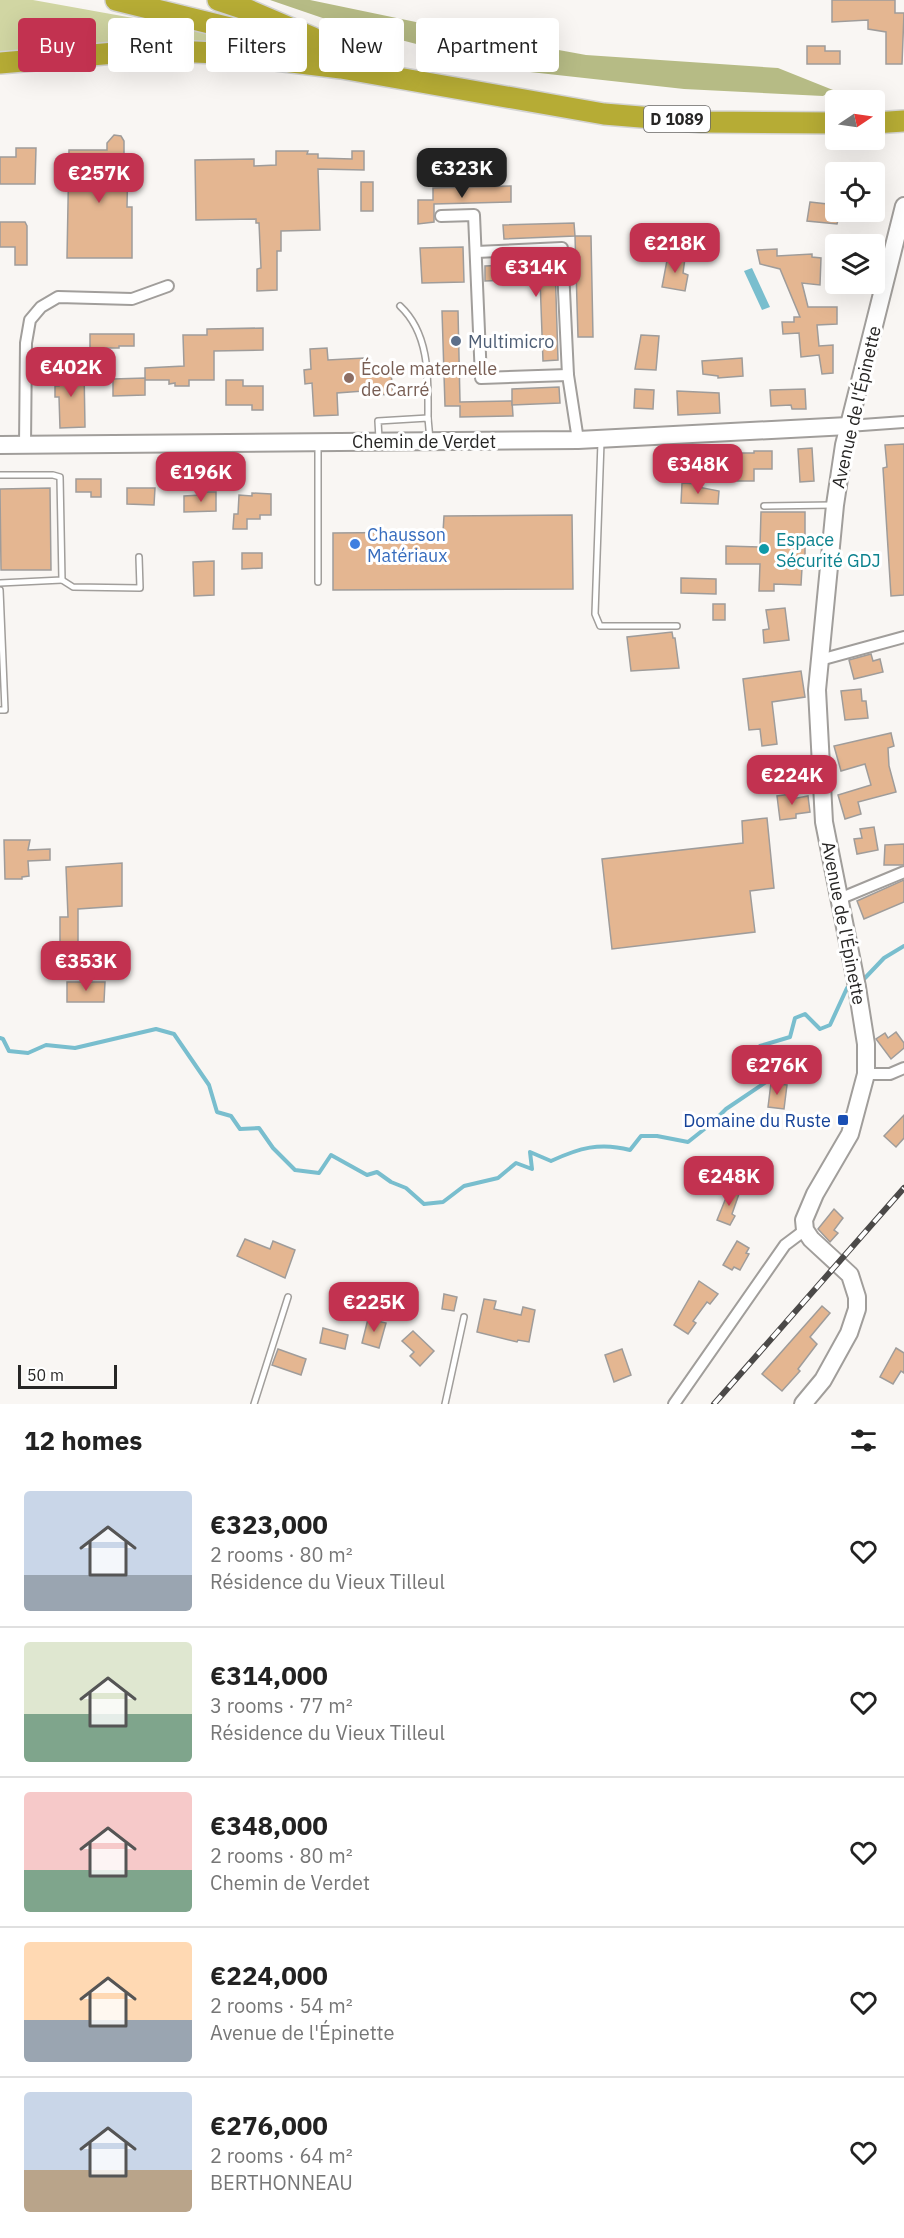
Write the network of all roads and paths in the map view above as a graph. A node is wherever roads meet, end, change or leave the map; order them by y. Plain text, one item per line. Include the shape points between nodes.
1 (116, 0) edge
2 (218, 0) edge
3 (319, 41) edge
4 (319, 50) edge
5 (0, 63) edge
6 (404, 71) edge
7 (520, 98) junction
8 (904, 121) edge
9 (885, 122) edge
10 (825, 123) edge
11 (904, 206) edge
12 (441, 216) dead end
13 (476, 252) junction
14 (168, 286) dead end
15 (400, 306) dead end
16 (568, 375) junction
17 (428, 420) junction
18 (904, 422) edge
19 (848, 426) junction
20 (601, 439) junction
21 (578, 440) junction
22 (379, 441) junction
23 (318, 442) junction
24 (430, 442) junction
25 (0, 445) edge
26 (25, 445) junction
27 (0, 475) edge
28 (835, 505) junction
29 (764, 506) dead end
30 (139, 557) dead end
31 (62, 580) junction
32 (318, 582) dead end
33 (0, 583) edge
34 (0, 590) edge
35 (677, 626) dead end
36 (904, 637) edge
37 (820, 660) junction
38 (0, 710) edge
39 (904, 872) edge
40 (839, 899) junction
41 (904, 1068) edge
42 (866, 1074) junction
43 (806, 1230) junction
44 (288, 1297) dead end
45 (464, 1317) dead end
46 (254, 1404) edge
47 (445, 1404) edge
48 (674, 1404) edge
49 (803, 1404) edge

1 - 4 highway, D 1089
2 - 3 highway
5 - 7 highway via 149,50 218,53
6 - 7 highway, D 1089
7 - 10 highway, D 1089 via 604,114 702,122
8 - 9 highway
11 - 19 street, Avenue de l'Épinette
12 - 13 street via 474,214
13 - 16 street via 562,249
13 - 16 street via 482,378
14 - 26 street via 132,299 58,297 41,307 30,320 26,343
15 - 17 lane via 412,318 422,341 428,374
16 - 21 street
17 - 22 lane via 378,421
17 - 24 lane
18 - 19 street
19 - 20 street, Chemin de Verdet
19 - 28 street, Avenue de l'Épinette
20 - 21 street, Chemin de Verdet
20 - 35 lane via 595,614 600,626
21 - 24 street, Chemin de Verdet
22 - 23 street, Chemin de Verdet
22 - 24 street, Chemin de Verdet
23 - 26 street, Chemin de Verdet
23 - 32 lane
25 - 26 street, Chemin de Verdet
27 - 31 lane via 60,477
28 - 29 lane
28 - 37 street, Avenue de l'Épinette
30 - 31 lane via 140,588 73,587
31 - 33 lane
34 - 38 lane via 5,710
36 - 37 street
37 - 40 street, Avenue de l'Épinette via 817,690 824,822
39 - 40 street
40 - 42 street, Avenue de l'Épinette via 866,1044
41 - 42 street via 890,1074
42 - 43 street, Avenue de l'Épinette via 850,1134 809,1206 804,1220
43 - 48 street via 785,1245
43 - 49 street via 850,1275 857,1309 849,1333 823,1380
44 - 46 lane
45 - 47 lane

